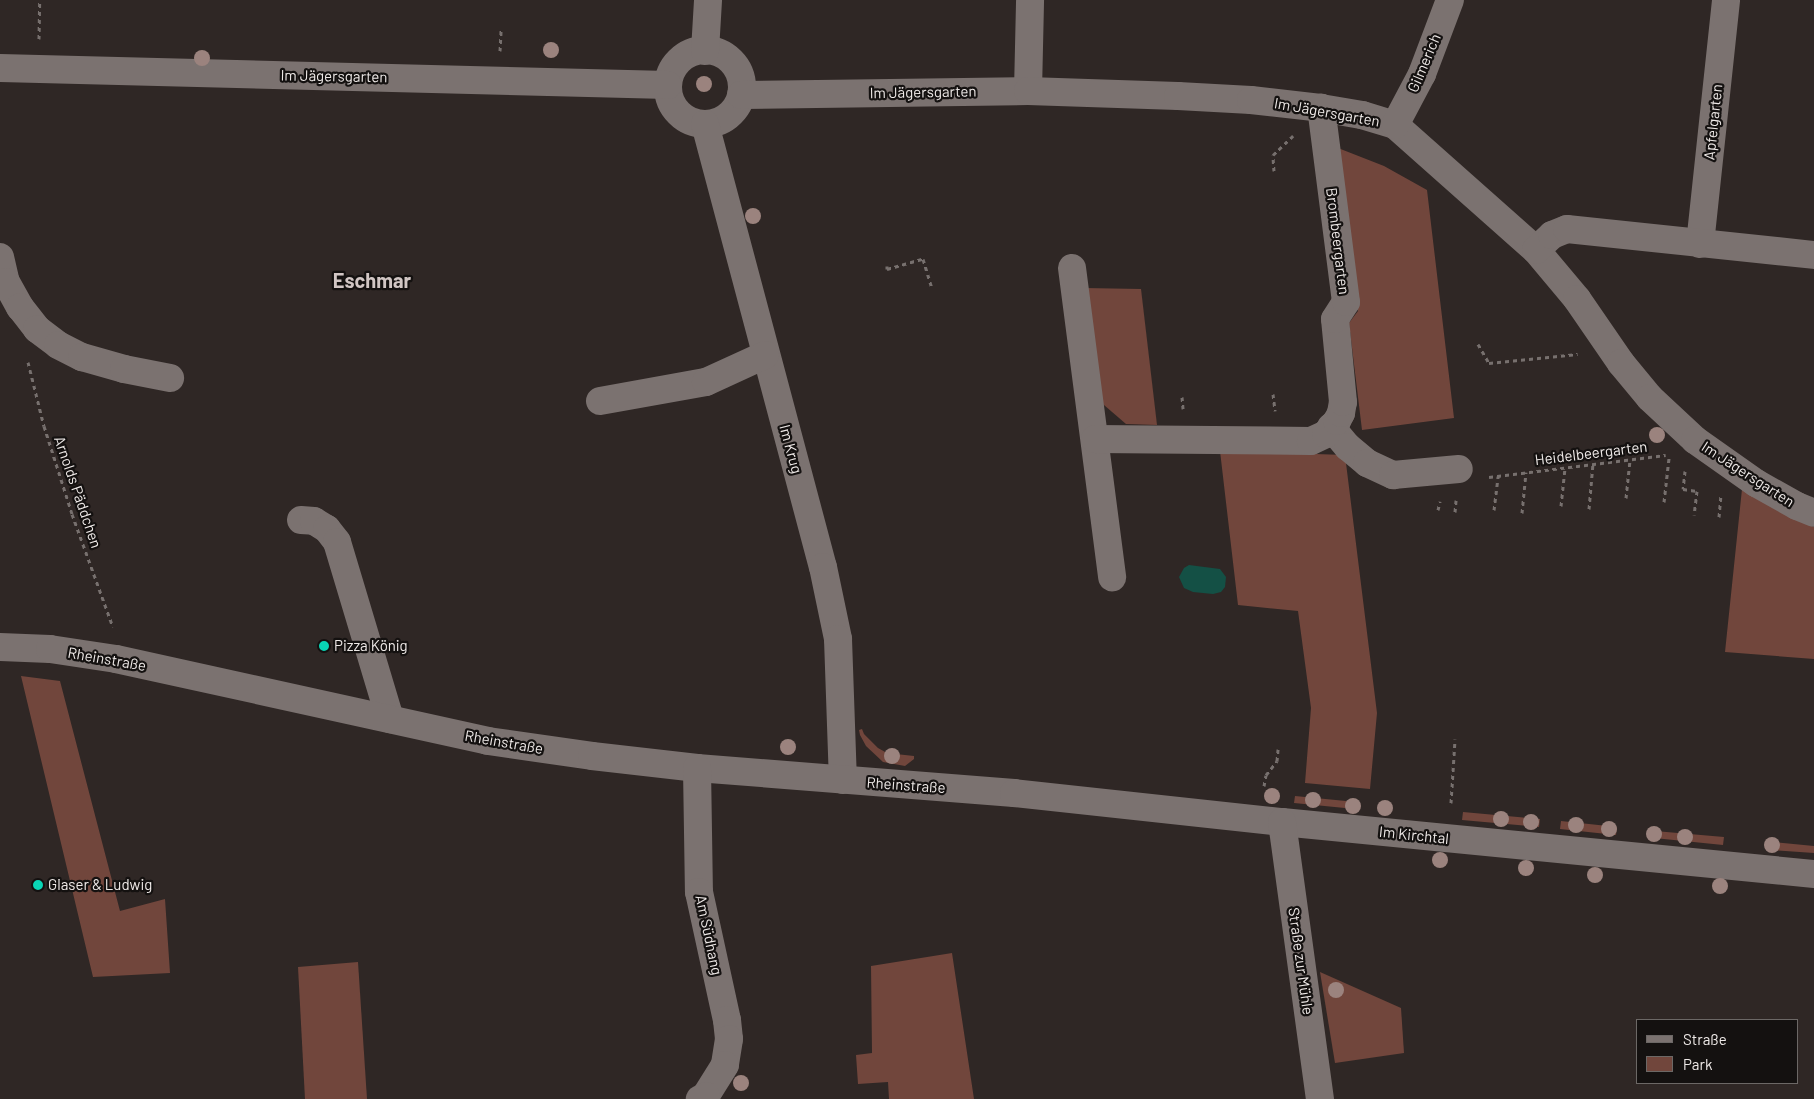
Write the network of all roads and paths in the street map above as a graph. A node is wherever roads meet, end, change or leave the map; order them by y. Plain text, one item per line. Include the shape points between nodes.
1 (40, 0) edge
2 (708, 0) edge
3 (1030, 0) edge
4 (1450, 0) edge
5 (1726, 0) edge
6 (705, 50) junction
7 (0, 68) edge
8 (38, 70) junction
9 (668, 84) junction
10 (1028, 91) junction
11 (741, 94) junction
12 (1309, 107) junction
13 (705, 124) junction
14 (1395, 125) junction
15 (1274, 171) dead end
16 (1700, 244) junction
17 (1536, 250) junction
18 (1814, 255) edge
19 (0, 257) edge
20 (886, 266) dead end
21 (1072, 268) dead end
22 (932, 290) dead end
23 (37, 329) junction
24 (1606, 341) junction
25 (1478, 344) dead end
26 (765, 355) junction
27 (170, 378) dead end
28 (600, 401) dead end
29 (1331, 427) junction
30 (1095, 439) junction
31 (1691, 444) junction
32 (1630, 458) junction
33 (1594, 463) junction
34 (1565, 467) junction
35 (1458, 469) dead end
36 (1526, 472) junction
37 (1498, 476) junction
38 (1486, 477) dead end
39 (1721, 496) dead end
40 (1626, 498) dead end
41 (1664, 502) dead end
42 (1561, 506) dead end
43 (1589, 509) dead end
44 (1494, 510) dead end
45 (1522, 513) dead end
46 (1814, 513) edge
47 (1694, 515) dead end
48 (1719, 517) dead end
49 (301, 520) dead end
50 (1112, 576) dead end
51 (0, 647) edge
52 (125, 661) junction
53 (390, 719) junction
54 (1454, 739) dead end
55 (1278, 749) dead end
56 (697, 768) junction
57 (843, 780) junction
58 (1264, 786) dead end
59 (1014, 793) joint
60 (1451, 803) dead end
61 (1282, 822) junction
62 (1814, 874) edge
63 (706, 1098) edge
64 (1320, 1099) edge

1 - 8 path
2 - 6 street
3 - 10 street
4 - 14 street, Gilmerich via 1422,74
5 - 16 street, Apfelgarten
6 - 9 street via 680,59
6 - 11 street via 725,56 733,65 739,73
7 - 8 street, Im Jägersgarten
8 - 9 street, Im Jägersgarten
9 - 13 street via 669,97 677,112
10 - 11 street, Im Jägersgarten
10 - 12 street, Im Jägersgarten via 1242,99
11 - 13 street via 736,108 728,115 713,124
12 - 14 street, Im Jägersgarten via 1362,115
12 - 15 path via 1294,134 1273,155
12 - 29 street, Brombeergarten via 1346,302 1336,319 1343,402 1341,413
13 - 26 street, Im Krug
14 - 17 street, Im Jägersgarten
16 - 17 street via 1567,229 1552,235
16 - 18 street
17 - 24 street, Im Jägersgarten via 1577,298
19 - 23 street via 6,282
20 - 22 path via 887,269 923,259
21 - 30 street
23 - 27 street via 58,346 82,357
23 - 52 path, Arnolds Päddchen via 29,344 28,361 44,426
24 - 25 path via 1575,355 1489,363
24 - 31 street, Im Jägersgarten
26 - 28 street via 706,382
26 - 57 street, Im Krug via 823,567 838,639
29 - 30 street, Brombeergarten via 1320,438 1311,441
29 - 35 street via 1367,463 1393,475
30 - 50 street
31 - 46 street, Im Jägersgarten
31 - 47 path via 1683,489 1697,491
32 - 33 path, Heidelbeergarten
32 - 40 path
32 - 41 path, Heidelbeergarten via 1669,455
33 - 34 path, Heidelbeergarten
33 - 43 path
34 - 36 path, Heidelbeergarten
34 - 42 path
36 - 37 path, Heidelbeergarten
36 - 45 path
37 - 38 path, Heidelbeergarten
37 - 44 path
39 - 48 path
49 - 53 street via 314,521 337,542
51 - 52 street, Rheinstraße via 50,649
52 - 53 street, Rheinstraße
53 - 56 street, Rheinstraße via 488,741
54 - 60 path
55 - 58 path
56 - 57 street, Rheinstraße
56 - 63 street, Am Südhang via 700,892 729,1040 725,1065
57 - 59 street, Rheinstraße
59 - 61 street, Im Kirchtal
61 - 62 street, Im Kirchtal
61 - 64 street, Straße zur Mühle

